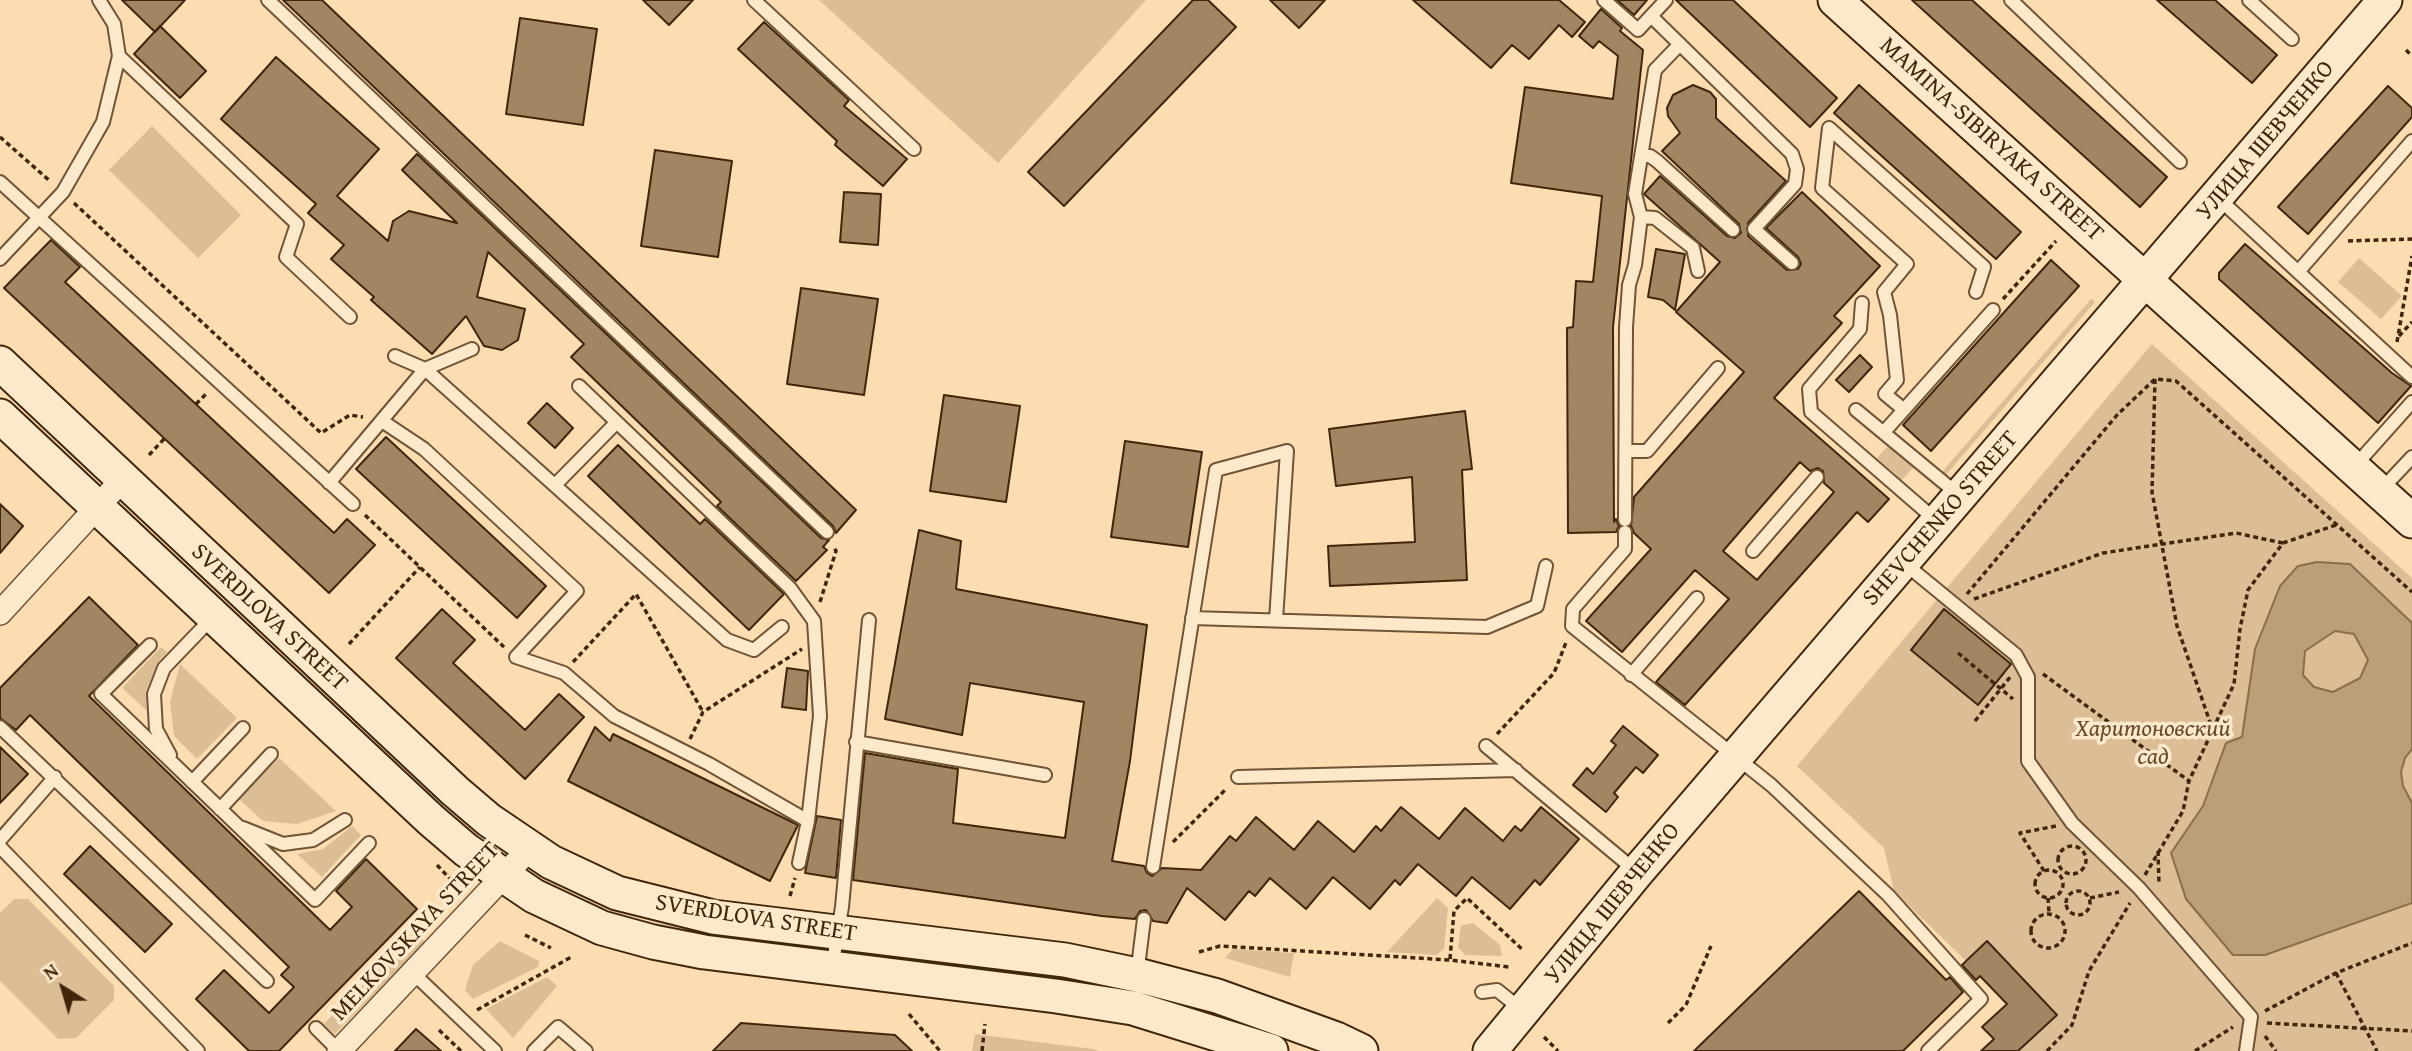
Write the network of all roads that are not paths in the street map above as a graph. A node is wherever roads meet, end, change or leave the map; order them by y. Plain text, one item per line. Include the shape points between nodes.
1 (100, 0) edge
2 (268, 0) edge
3 (754, 0) edge
4 (1604, 0) edge
5 (1666, 0) edge
6 (1835, 0) edge
7 (2011, 0) edge
8 (2249, 0) edge
9 (2385, 0) edge
10 (1651, 16) junction
11 (2292, 39) dead end
12 (1680, 44) junction
13 (119, 56) junction
14 (2412, 141) edge
15 (914, 149) dead end
16 (1641, 156) junction
17 (2180, 163) dead end
18 (0, 182) edge
19 (2218, 198) junction
20 (1641, 217) junction
21 (38, 218) junction
22 (1732, 230) dead end
23 (0, 259) edge
24 (1792, 262) dead end
25 (1698, 271) dead end
26 (2298, 272) junction
27 (2146, 280) junction
28 (1976, 292) dead end
29 (1862, 303) dead end
30 (1993, 310) road end
31 (349, 317) dead end
32 (472, 349) dead end
33 (396, 356) dead end
34 (0, 363) edge
35 (1718, 368) dead end
36 (425, 369) junction
37 (2412, 377) edge
38 (579, 386) dead end
39 (2412, 402) edge
40 (1903, 409) junction
41 (1856, 410) dead end
42 (0, 416) edge
43 (382, 421) junction
44 (615, 424) junction
45 (1884, 432) junction
46 (1846, 443) junction
47 (1626, 451) junction
48 (1837, 454) dead end
49 (2412, 457) edge
50 (2354, 468) junction
51 (1817, 477) dead end
52 (122, 480) junction
53 (329, 483) junction
54 (556, 484) junction
55 (2380, 492) junction
56 (1960, 496) junction
57 (353, 504) road end
58 (97, 509) junction
59 (2412, 521) edge
60 (1938, 522) junction
61 (827, 532) road end
62 (1753, 551) dead end
63 (1904, 562) junction
64 (1546, 566) dead end
65 (1697, 598) dead end
66 (0, 613) edge
67 (213, 616) junction
68 (1192, 618) junction
69 (869, 620) dead end
70 (1276, 620) junction
71 (782, 627) dead end
72 (150, 645) dead end
73 (1631, 674) junction
74 (0, 727) edge
75 (243, 728) dead end
76 (856, 742) junction
77 (1486, 746) road end
78 (271, 754) dead end
79 (1735, 757) junction
80 (176, 766) junction
81 (1516, 771) junction
82 (1045, 775) dead end
83 (55, 777) junction
84 (1238, 777) road end
85 (192, 782) junction
86 (220, 809) junction
87 (345, 820) dead end
88 (808, 821) junction
89 (237, 825) junction
90 (0, 840) edge
91 (369, 843) dead end
92 (0, 847) edge
93 (530, 848) junction
94 (799, 863) dead end
95 (1153, 864) road end
96 (1637, 872) junction
97 (505, 878) junction
98 (1144, 919) dead end
99 (838, 933) junction
100 (832, 968) junction
101 (414, 974) junction
102 (1137, 975) junction
103 (267, 981) dead end
104 (1482, 992) dead end
105 (1534, 1024) junction
106 (316, 1028) dead end
107 (196, 1050) edge
108 (339, 1051) edge
109 (495, 1051) edge
110 (534, 1051) edge
111 (586, 1051) edge
112 (1271, 1051) edge
113 (1361, 1051) edge
114 (1490, 1051) edge
115 (1928, 1051) edge
116 (2246, 1051) edge

1 - 13 lane via 114,24
2 - 61 lane
3 - 15 lane
4 - 10 lane via 1638,30
5 - 10 lane
6 - 27 main road, MAMINA-SIBIRYAKA STREET
7 - 17 lane
8 - 11 lane
9 - 19 main road, УЛИЦА ШЕВЧЕНКО
10 - 12 lane
12 - 16 lane via 1655,70
12 - 24 lane via 1792,154 1795,184 1754,229
13 - 21 lane via 103,122 63,192
13 - 31 lane via 297,223 286,257
14 - 26 lane
16 - 20 lane via 1635,194
16 - 22 lane via 1657,161
18 - 21 lane
19 - 26 lane
19 - 27 main road, УЛИЦА ШЕВЧЕНКО
20 - 25 lane via 1655,218 1693,248
20 - 47 lane via 1626,327
21 - 23 lane
21 - 53 lane
26 - 37 lane
27 - 50 main road, MAMINA-SIBIRYAKA STREET
27 - 56 main road, SHEVCHENKO STREET
28 - 40 lane via 1984,267 1829,128 1822,188 1907,264 1884,292 1898,380 1885,394
29 - 46 lane via 1860,329 1809,389 1811,412
30 - 40 lane
32 - 36 lane
33 - 36 lane
34 - 52 main road, SVERDLOVA STREET
35 - 47 lane via 1647,451
36 - 43 lane
36 - 54 lane
38 - 44 lane
39 - 50 lane
40 - 45 lane
41 - 45 lane
42 - 58 main road, SVERDLOVA STREET
43 - 53 lane
43 - 88 lane via 424,449 577,591 516,657 564,673 614,716
44 - 54 lane
44 - 88 lane via 790,589 814,621 820,716
45 - 56 lane
46 - 48 lane
46 - 60 lane
47 - 73 lane via 1625,549 1573,609 1573,626
49 - 55 lane
50 - 55 main road, MAMINA-SIBIRYAKA STREET
51 - 62 lane
52 - 58 street
52 - 93 main road, SVERDLOVA STREET via 445,781
53 - 57 lane
54 - 71 lane via 727,640 754,650
55 - 59 main road, MAMINA-SIBIRYAKA STREET
56 - 60 main road, SHEVCHENKO STREET
58 - 66 street
58 - 67 main road, SVERDLOVA STREET
60 - 63 main road, SHEVCHENKO STREET
63 - 79 main road, SHEVCHENKO STREET
63 - 116 lane via 2018,659 2028,677 2028,761 2072,823 2139,888 2253,1020
64 - 70 lane via 1537,606 1487,627
65 - 73 lane
67 - 80 lane via 164,668 154,694 156,729
67 - 97 main road, SVERDLOVA STREET via 431,820
68 - 70 lane
68 - 70 lane via 1216,470 1287,451
68 - 95 lane
69 - 76 lane
72 - 80 lane via 101,694
73 - 79 lane
74 - 83 lane
75 - 85 lane
76 - 82 lane
76 - 99 lane
77 - 81 lane
78 - 86 lane
79 - 96 main road, УЛИЦА ШЕВЧЕНКО
79 - 115 lane via 1888,895 1981,999
80 - 85 lane
81 - 84 lane
81 - 96 lane
83 - 90 lane
83 - 103 lane
85 - 86 lane
86 - 89 lane
87 - 89 lane via 313,840 283,844
88 - 94 lane
89 - 91 lane via 315,900
92 - 107 lane
93 - 97 street, MELKOVSKAYA STREET
93 - 99 main road, SVERDLOVA STREET via 617,893 663,907
96 - 105 main road, УЛИЦА ШЕВЧЕНКО
97 - 100 main road, SVERDLOVA STREET via 602,928 704,952
97 - 101 street, MELKOVSKAYA STREET
98 - 102 lane
99 - 100 lane
99 - 102 main road, SVERDLOVA STREET via 1065,960
100 - 112 main road, SVERDLOVA STREET via 1133,1008
101 - 108 street, MELKOVSKAYA STREET
101 - 109 lane
102 - 113 main road, SVERDLOVA STREET via 1217,996
104 - 105 lane via 1497,990
105 - 114 main road, УЛИЦА ШЕВЧЕНКО
106 - 108 lane
110 - 111 lane via 558,1027

